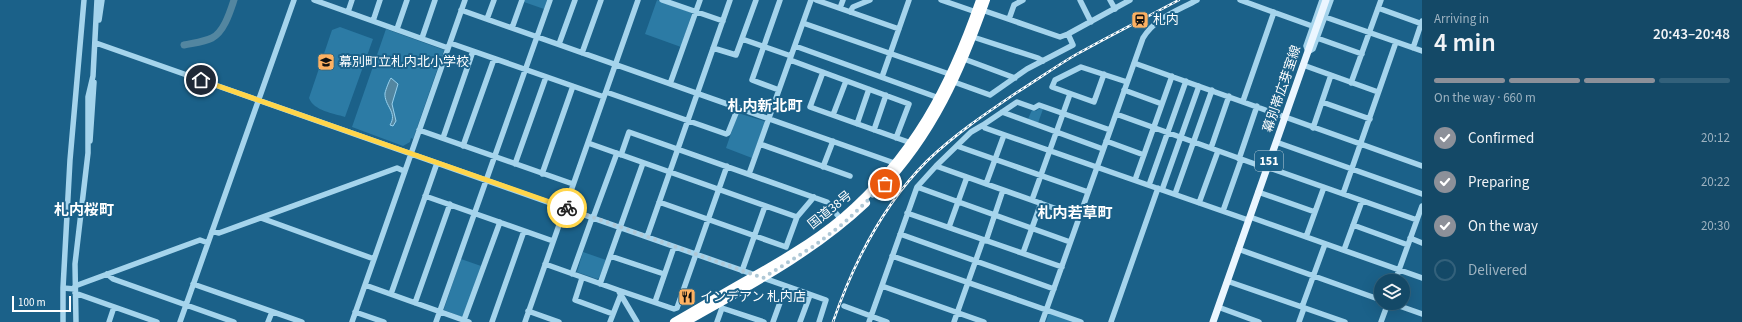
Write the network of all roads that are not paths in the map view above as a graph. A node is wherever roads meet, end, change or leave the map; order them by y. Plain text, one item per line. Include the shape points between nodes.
1 (84, 0) edge
2 (97, 0) edge
3 (102, 0) edge
4 (294, 0) edge
5 (314, 0) edge
6 (352, 0) edge
7 (380, 0) edge
8 (407, 0) edge
9 (435, 0) edge
10 (465, 0) edge
11 (494, 0) edge
12 (522, 0) edge
13 (550, 0) edge
14 (575, 0) edge
15 (600, 0) edge
16 (638, 0) edge
17 (662, 0) edge
18 (700, 0) edge
19 (730, 0) edge
20 (756, 0) edge
21 (780, 0) edge
22 (811, 0) edge
23 (816, 0) edge
24 (843, 0) edge
25 (870, 0) edge
26 (909, 0) edge
27 (941, 0) edge
28 (980, 0) edge
29 (986, 0) edge
30 (1023, 0) edge
31 (1080, 0) edge
32 (1110, 0) edge
33 (1130, 0) edge
34 (1197, 0) edge
35 (1240, 0) edge
36 (1322, 0) edge
37 (1326, 0) edge
38 (1331, 0) edge
39 (1381, 0) edge
40 (324, 2) edge
41 (840, 8) junction
42 (1378, 8) junction
43 (1114, 9) junction
44 (461, 10) junction
45 (979, 11) junction
46 (348, 12) junction
47 (696, 12) junction
48 (850, 12) junction
49 (1274, 12) junction
50 (1325, 17) junction
51 (487, 19) junction
52 (1009, 19) junction
53 (373, 21) junction
54 (723, 21) junction
55 (1092, 22) junction
56 (803, 23) junction
57 (1422, 23) edge
58 (1312, 26) junction
59 (512, 28) junction
60 (397, 29) junction
61 (899, 29) junction
62 (96, 32) junction
63 (1369, 32) junction
64 (1068, 34) junction
65 (537, 37) junction
66 (973, 37) junction
67 (422, 38) junction
68 (1317, 38) junction
69 (742, 39) junction
70 (1396, 42) junction
71 (96, 44) junction
72 (559, 44) junction
73 (449, 45) junction
74 (795, 46) junction
75 (763, 47) junction
76 (713, 48) junction
77 (1413, 48) junction
78 (473, 51) junction
79 (1422, 51) edge
80 (1308, 52) junction
81 (582, 53) junction
82 (891, 53) junction
83 (1362, 54) junction
84 (494, 58) junction
85 (790, 58) junction
86 (964, 59) junction
87 (1043, 61) junction
88 (1134, 63) junction
89 (615, 65) junction
90 (1303, 66) junction
91 (526, 70) junction
92 (822, 72) junction
93 (1104, 74) junction
94 (1331, 75) junction
95 (1172, 76) junction
96 (546, 77) junction
97 (882, 77) junction
98 (954, 78) junction
99 (1015, 78) junction
100 (846, 81) junction
101 (1186, 81) junction
102 (1127, 82) junction
103 (1351, 83) junction
104 (670, 84) junction
105 (573, 86) junction
106 (1199, 86) junction
107 (869, 89) junction
108 (779, 90) junction
109 (1124, 90) junction
110 (1212, 90) junction
111 (1378, 92) junction
112 (697, 94) junction
113 (1070, 94) junction
114 (605, 95) junction
115 (886, 95) junction
116 (1229, 96) junction
117 (939, 98) junction
118 (258, 100) junction
119 (1243, 101) junction
120 (1322, 102) junction
121 (1162, 104) junction
122 (1257, 106) junction
123 (738, 108) junction
124 (1002, 112) junction
125 (1063, 113) junction
126 (1116, 114) junction
127 (833, 115) junction
128 (1285, 118) junction
129 (769, 119) junction
130 (1370, 119) junction
131 (688, 120) junction
132 (857, 124) junction
133 (983, 125) junction
134 (1154, 128) junction
135 (1313, 128) junction
136 (419, 130) junction
137 (874, 130) junction
138 (1110, 130) junction
139 (1056, 132) junction
140 (1168, 133) junction
141 (1004, 135) junction
142 (443, 138) junction
143 (896, 138) junction
144 (1181, 138) junction
145 (833, 141) junction
146 (1106, 141) junction
147 (1193, 142) junction
148 (1276, 142) junction
149 (588, 143) junction
150 (910, 143) junction
151 (760, 144) junction
152 (1360, 145) junction
153 (463, 146) junction
154 (957, 146) junction
155 (1211, 148) junction
156 (678, 149) junction
157 (1103, 149) junction
158 (1050, 151) junction
159 (1218, 151) junction
160 (411, 154) junction
161 (619, 154) junction
162 (1144, 155) junction
163 (495, 157) junction
164 (995, 159) junction
165 (1240, 159) junction
166 (437, 163) junction
167 (643, 163) junction
168 (516, 164) junction
169 (898, 165) junction
170 (727, 166) junction
171 (936, 166) junction
172 (1422, 166) edge
173 (823, 167) junction
174 (1097, 167) junction
175 (1266, 168) junction
176 (1352, 169) junction
177 (404, 171) junction
178 (670, 172) junction
179 (542, 174) junction
180 (749, 174) junction
181 (850, 176) dead end
182 (1041, 176) junction
183 (967, 177) junction
184 (486, 180) junction
185 (1135, 180) junction
186 (573, 184) junction
187 (986, 184) junction
188 (1149, 185) junction
189 (917, 187) junction
190 (1324, 187) junction
191 (719, 189) junction
192 (1160, 189) junction
193 (1004, 190) junction
194 (1088, 192) junction
195 (1258, 192) junction
196 (1175, 194) junction
197 (1343, 194) junction
198 (1422, 194) edge
199 (425, 196) junction
200 (814, 197) junction
201 (1032, 200) junction
202 (1362, 201) junction
203 (659, 202) junction
204 (958, 202) junction
205 (1041, 203) junction
206 (1199, 203) junction
207 (450, 204) junction
208 (765, 206) junction
209 (1422, 206) edge
210 (565, 208) junction
211 (1223, 212) junction
212 (1315, 212) junction
213 (475, 213) junction
214 (907, 213) junction
215 (1421, 214) edge
216 (995, 215) junction
217 (797, 217) junction
218 (1079, 217) junction
219 (261, 218) junction
220 (593, 218) junction
221 (1249, 218) junction
222 (708, 219) junction
223 (1417, 220) junction
224 (843, 221) junction
225 (500, 222) junction
226 (1353, 225) junction
227 (620, 228) junction
228 (949, 228) junction
229 (1032, 228) junction
230 (212, 231) junction
231 (524, 231) junction
232 (900, 234) junction
233 (755, 236) junction
234 (647, 237) junction
235 (1306, 237) junction
236 (1410, 238) junction
237 (985, 240) junction
238 (553, 241) junction
239 (1070, 242) junction
240 (208, 243) junction
241 (1422, 243) edge
242 (1325, 244) junction
243 (1408, 245) junction
244 (674, 246) junction
245 (1238, 249) junction
246 (1344, 250) junction
247 (1023, 253) junction
248 (696, 254) junction
249 (610, 256) junction
250 (892, 256) junction
251 (374, 259) junction
252 (976, 261) junction
253 (545, 264) junction
254 (1062, 267) junction
255 (1399, 270) junction
256 (742, 271) junction
257 (107, 274) junction
258 (572, 274) junction
259 (664, 274) junction
260 (1398, 274) edge
261 (1314, 276) junction
262 (759, 277) junction
263 (582, 278) junction
264 (1422, 278) edge
265 (1227, 281) junction
266 (968, 283) junction
267 (193, 284) junction
268 (600, 284) junction
269 (365, 285) junction
270 (786, 286) junction
271 (882, 286) junction
272 (63, 288) junction
273 (75, 289) junction
274 (1054, 289) junction
275 (620, 292) junction
276 (391, 294) junction
277 (810, 295) junction
278 (1374, 297) edge
279 (655, 302) junction
280 (415, 303) junction
281 (719, 303) junction
282 (186, 305) junction
283 (844, 306) dead end
284 (114, 307) junction
285 (1218, 307) junction
286 (1303, 308) junction
287 (1046, 310) junction
288 (1385, 310) edge
289 (1410, 310) edge
290 (528, 311) junction
291 (272, 312) junction
292 (355, 312) junction
293 (440, 312) junction
294 (957, 313) junction
295 (613, 314) junction
296 (1422, 314) edge
297 (141, 319) edge
298 (747, 319) edge
299 (870, 319) edge
300 (299, 321) edge
301 (466, 321) edge
302 (63, 322) edge
303 (76, 322) edge
304 (109, 322) edge
305 (157, 322) edge
306 (180, 322) edge
307 (234, 322) edge
308 (268, 322) edge
309 (352, 322) edge
310 (384, 322) edge
311 (436, 322) edge
312 (492, 322) edge
313 (524, 322) edge
314 (559, 322) edge
315 (610, 322) edge
316 (637, 322) edge
317 (674, 322) edge
318 (686, 322) edge
319 (717, 322) edge
320 (764, 322) edge
321 (773, 322) edge
322 (800, 322) edge
323 (819, 322) edge
324 (887, 322) edge
325 (954, 322) edge
326 (984, 322) edge
327 (1042, 322) edge
328 (1080, 322) edge
329 (1111, 322) edge
330 (1213, 322) edge
331 (1259, 322) edge
332 (1299, 322) edge
333 (1345, 322) edge
334 (1381, 322) edge

1 - 272 street via 70,160
2 - 62 street
3 - 62 street
4 - 118 street
5 - 40 street
6 - 46 street
7 - 53 street
8 - 60 street
9 - 67 street
10 - 44 street
11 - 51 street
12 - 59 street
13 - 65 street
14 - 72 street
15 - 81 street
16 - 89 street
17 - 47 street
18 - 47 street
19 - 54 street
20 - 69 street
21 - 75 street
22 - 56 street
23 - 41 street
24 - 41 street
25 - 48 street via 853,7
26 - 61 street
27 - 45 street
28 - 45 highway, 国道38号
29 - 45 highway, 国道38号
30 - 52 street via 1014,5
31 - 55 street
32 - 43 street
33 - 43 street
34 - 88 street via 1152,26 1142,38
35 - 49 street
36 - 58 street
37 - 80 main road, 幕別帯広芽室線 / 151
38 - 50 street
39 - 42 street
40 - 46 street
41 - 48 street
42 - 57 street
42 - 63 street
43 - 55 street
44 - 51 street
44 - 73 street
45 - 52 street
45 - 66 highway, 国道38号
45 - 98 highway, 国道38号
46 - 53 street
47 - 54 street
47 - 104 street
48 - 61 street
49 - 58 street
49 - 119 street
50 - 63 street
50 - 68 street
51 - 59 street
52 - 64 street via 1060,37
53 - 60 street
54 - 76 street
55 - 64 street
56 - 74 street
56 - 82 street
57 - 77 street
58 - 80 street via 1306,46
59 - 65 street
60 - 67 street
61 - 82 street
62 - 71 street
63 - 70 street
63 - 83 street
64 - 87 street via 1073,45
65 - 72 street
65 - 91 street
66 - 86 highway, 国道38号
66 - 87 street
67 - 73 street
68 - 80 street via 1313,49
68 - 83 street
69 - 75 street
69 - 76 street via 736,55
70 - 77 street
70 - 111 street
71 - 118 street
71 - 273 street via 88,97 88,153 75,264
72 - 81 street
73 - 78 street
73 - 136 street
74 - 85 street
74 - 97 street
75 - 85 street
75 - 108 street via 752,80
76 - 112 street
77 - 79 street
78 - 84 street
78 - 142 street
80 - 90 main road, 幕別帯広芽室線 / 151
81 - 89 street
82 - 97 street
82 - 98 street
83 - 103 street
84 - 91 street
84 - 153 street
85 - 92 street
85 - 108 street
86 - 98 highway, 国道38号
86 - 99 street
87 - 99 street
88 - 95 street
88 - 102 street
89 - 104 street
89 - 114 street
90 - 94 street
90 - 128 main road, 幕別帯広芽室線 / 151
91 - 96 street
91 - 163 street
92 - 100 street
92 - 127 street via 810,107
93 - 102 street
93 - 113 street via 1094,102
93 - 113 street via 1081,67 1055,80 1052,87
94 - 103 street
94 - 120 street
95 - 101 street
95 - 121 street
96 - 105 street
96 - 168 street
97 - 117 street
98 - 99 street via 990,96
98 - 117 highway, 国道38号
98 - 169 highway, 国道38号 via 935,118
100 - 107 street
100 - 127 street
101 - 106 street
101 - 140 street
102 - 109 street
103 - 111 street
104 - 112 street
105 - 114 street
105 - 179 street
106 - 110 street
106 - 144 street
107 - 115 street
107 - 132 street
108 - 129 street
109 - 121 street
109 - 126 street
110 - 116 street
110 - 147 street
111 - 130 street
112 - 123 street
112 - 131 street
113 - 125 street
114 - 131 street
114 - 149 street
115 - 137 street
115 - 143 street via 909,104
116 - 119 street
116 - 155 street
117 - 150 highway, 国道38号
118 - 160 street
118 - 230 street
119 - 122 street
120 - 130 street
120 - 135 street
121 - 134 street
122 - 128 street
122 - 165 street
123 - 129 street
123 - 131 street via 726,134
124 - 125 street via 1017,102 1034,108 1039,105
124 - 133 street
124 - 139 street
125 - 138 street
125 - 139 street
126 - 134 street
126 - 138 street
127 - 132 street
128 - 135 street
128 - 148 main road, 幕別帯広芽室線 / 151
129 - 145 street
129 - 151 street
130 - 152 street
131 - 156 street
132 - 137 street
133 - 141 street
133 - 154 street via 971,132
134 - 140 street
134 - 162 street
135 - 152 street
136 - 142 street
136 - 160 street
137 - 143 street
138 - 146 street
139 - 157 street
139 - 158 street
140 - 144 street
140 - 188 street
141 - 158 street
141 - 164 street
142 - 153 street
143 - 150 street
144 - 147 street
144 - 192 street
145 - 169 street
145 - 173 street
146 - 157 street
146 - 162 street
147 - 155 street
147 - 196 street
148 - 175 main road, 幕別帯広芽室線 / 151
148 - 176 street
149 - 161 street
149 - 186 street
150 - 169 highway, 国道38号
151 - 173 street
151 - 180 street
152 - 172 street
152 - 176 street
153 - 163 street
154 - 164 street
154 - 171 street
155 - 159 street
156 - 161 street via 629,132
156 - 170 street
156 - 178 street
157 - 174 street
158 - 174 street
158 - 182 street
159 - 165 street
159 - 206 street
160 - 166 street
160 - 177 street
161 - 167 street
161 - 220 street
162 - 185 street
163 - 168 street
163 - 184 street
164 - 182 street
164 - 187 street
165 - 175 street
165 - 211 street
166 - 184 street
166 - 199 street
167 - 178 street
167 - 227 street
168 - 179 street
169 - 224 highway, 国道38号
170 - 180 street
170 - 191 street
171 - 183 street
171 - 189 street
173 - 181 street
174 - 185 street
174 - 194 street
175 - 190 street
175 - 195 main road, 幕別帯広芽室線 / 151
176 - 197 street
176 - 198 street
177 - 219 street via 397,168
177 - 251 street
178 - 191 street
178 - 203 street
179 - 186 street
180 - 200 street
182 - 194 street
182 - 201 street
183 - 187 street
183 - 204 street
184 - 210 street
184 - 213 street
185 - 188 street
186 - 210 street
187 - 193 street
188 - 192 street
189 - 204 street
189 - 214 street
190 - 197 street
190 - 212 street
191 - 208 street
191 - 222 street
192 - 196 street
192 - 329 street
193 - 201 street
193 - 216 street
194 - 218 street
195 - 212 street
195 - 221 main road, 幕別帯広芽室線 / 151
196 - 206 street
197 - 202 street
199 - 207 street
199 - 276 street
200 - 217 street
200 - 224 street via 828,202
201 - 205 street
202 - 223 street
202 - 226 street
203 - 222 street
203 - 234 street
204 - 216 street
204 - 228 street
205 - 218 street
205 - 229 street
206 - 211 street
207 - 213 street
207 - 280 street
208 - 217 street
208 - 233 street
209 - 215 street
210 - 220 street
210 - 238 street
211 - 221 street
212 - 235 street
213 - 225 street
213 - 293 street
214 - 228 street
214 - 232 street
215 - 223 street
216 - 229 street
216 - 237 street
217 - 233 street via 786,247
218 - 239 street
219 - 230 street via 220,233
219 - 251 street
220 - 227 street
220 - 258 street
221 - 235 street
221 - 245 main road, 幕別帯広芽室線 / 151
222 - 233 street
222 - 248 street
223 - 236 street
224 - 262 highway, 国道38号
225 - 231 street
225 - 301 street
226 - 243 street
226 - 246 street
227 - 234 street
227 - 249 street
228 - 237 street
229 - 239 street
229 - 247 street
230 - 240 street
231 - 238 street
231 - 312 street
232 - 250 street
232 - 252 street
233 - 256 street
234 - 244 street
235 - 242 street
236 - 241 street
236 - 243 street
237 - 247 street
237 - 252 street
238 - 253 street
239 - 254 street
240 - 257 street via 200,240
240 - 267 street
242 - 246 street
242 - 261 street
243 - 255 street
244 - 248 street
244 - 259 street
245 - 261 street
245 - 265 main road, 幕別帯広芽室線 / 151
246 - 255 street
247 - 254 street
248 - 256 street
248 - 279 street via 677,308
249 - 259 street
249 - 268 street
250 - 266 street
250 - 271 street
251 - 269 street
252 - 266 street
252 - 274 street
253 - 258 street
253 - 290 street
254 - 274 street
255 - 260 street
255 - 264 street
256 - 262 street
257 - 273 street
257 - 282 street via 113,279
258 - 263 street
259 - 279 street
261 - 278 street
261 - 286 street
262 - 270 street
262 - 281 highway, 国道38号
263 - 268 street
263 - 295 street via 574,300
265 - 285 main road, 幕別帯広芽室線 / 151
265 - 286 street
266 - 287 street
266 - 294 street
267 - 282 street
267 - 291 street
268 - 275 street
269 - 276 street
269 - 292 street
270 - 277 street
270 - 321 street
271 - 294 street
271 - 299 street
272 - 273 street
272 - 302 street
273 - 284 street
273 - 303 street
274 - 287 street
275 - 279 street
275 - 295 street
275 - 316 street
276 - 280 street
277 - 322 street
277 - 323 street via 826,300
280 - 293 street
281 - 298 street
281 - 317 highway, 国道38号
281 - 318 highway, 国道38号
281 - 319 street
282 - 306 street
282 - 307 street
283 - 299 street
284 - 297 street
284 - 304 street
285 - 330 main road, 幕別帯広芽室線 / 151
285 - 331 street
286 - 332 street
286 - 333 street
287 - 327 street
287 - 328 street
288 - 334 street
289 - 296 street
290 - 313 street
290 - 314 street
291 - 300 street
291 - 308 street
292 - 309 street
292 - 310 street
293 - 301 street
293 - 311 street
294 - 325 street
294 - 326 street
295 - 315 street
297 - 305 street
298 - 320 street
299 - 324 street

